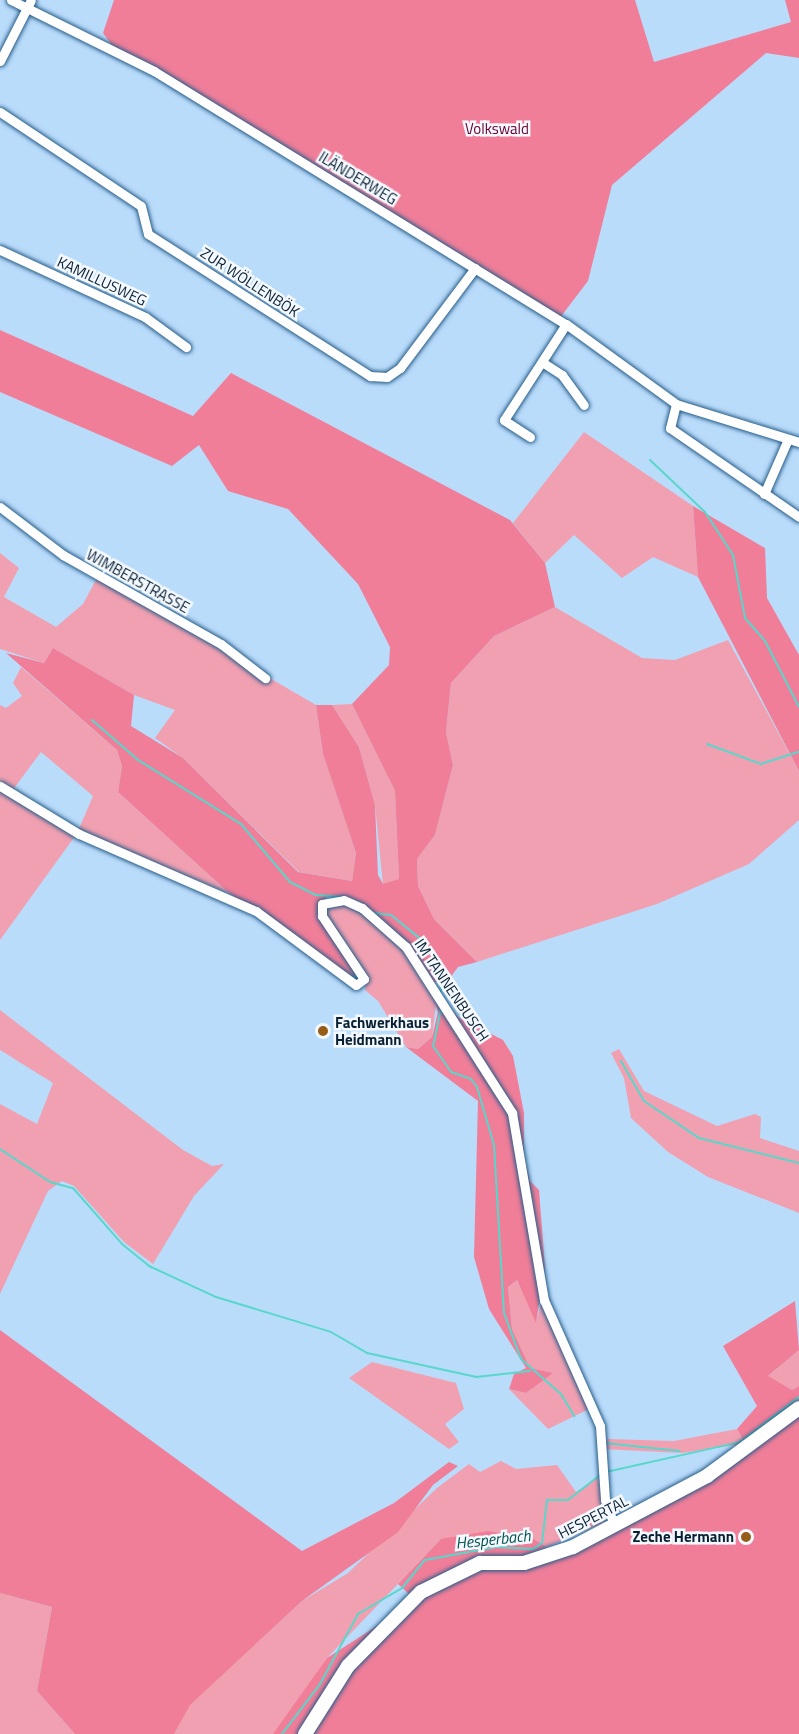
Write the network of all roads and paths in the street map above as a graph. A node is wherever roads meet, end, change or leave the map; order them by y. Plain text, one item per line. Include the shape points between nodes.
1 (11, 0) edge
2 (29, 4) edge
3 (0, 61) edge
4 (0, 112) edge
5 (0, 250) edge
6 (475, 268) junction
7 (566, 324) junction
8 (186, 347) dead end
9 (542, 362) junction
10 (676, 404) junction
11 (584, 405) dead end
12 (530, 437) dead end
13 (788, 439) junction
14 (799, 442) edge
15 (764, 494) junction
16 (0, 507) edge
17 (799, 517) edge
18 (265, 678) dead end
19 (0, 786) edge
20 (799, 1408) edge
21 (614, 1526) junction
22 (305, 1734) edge

1 - 2 street, ILÄNDERWEG
2 - 3 street
2 - 6 street, ILÄNDERWEG via 154,71
4 - 6 street, ZUR WÖLLENBÖK via 141,206 148,234 369,376 387,377 400,368
5 - 8 street, KAMILLUSWEG via 146,317
6 - 7 street, ILÄNDERWEG
7 - 9 street
7 - 10 street, ILÄNDERWEG
9 - 11 street via 562,375
9 - 12 street via 504,420
10 - 13 street, ILÄNDERWEG
10 - 15 street via 670,428
13 - 14 street, ILÄNDERWEG
13 - 15 street
15 - 17 street
16 - 18 street, WIMBERSTRASSE via 63,555 221,644
19 - 21 street, IM TANNENBUSCH via 79,834 231,897 300,940 356,985 363,984 361,974 322,916 322,904 344,900 362,908 406,947 512,1113 544,1300 600,1426 601,1475
20 - 21 main road, HESPERTAL via 716,1471
21 - 22 main road, HESPERTAL via 557,1554 524,1563 480,1563 421,1592 348,1666

